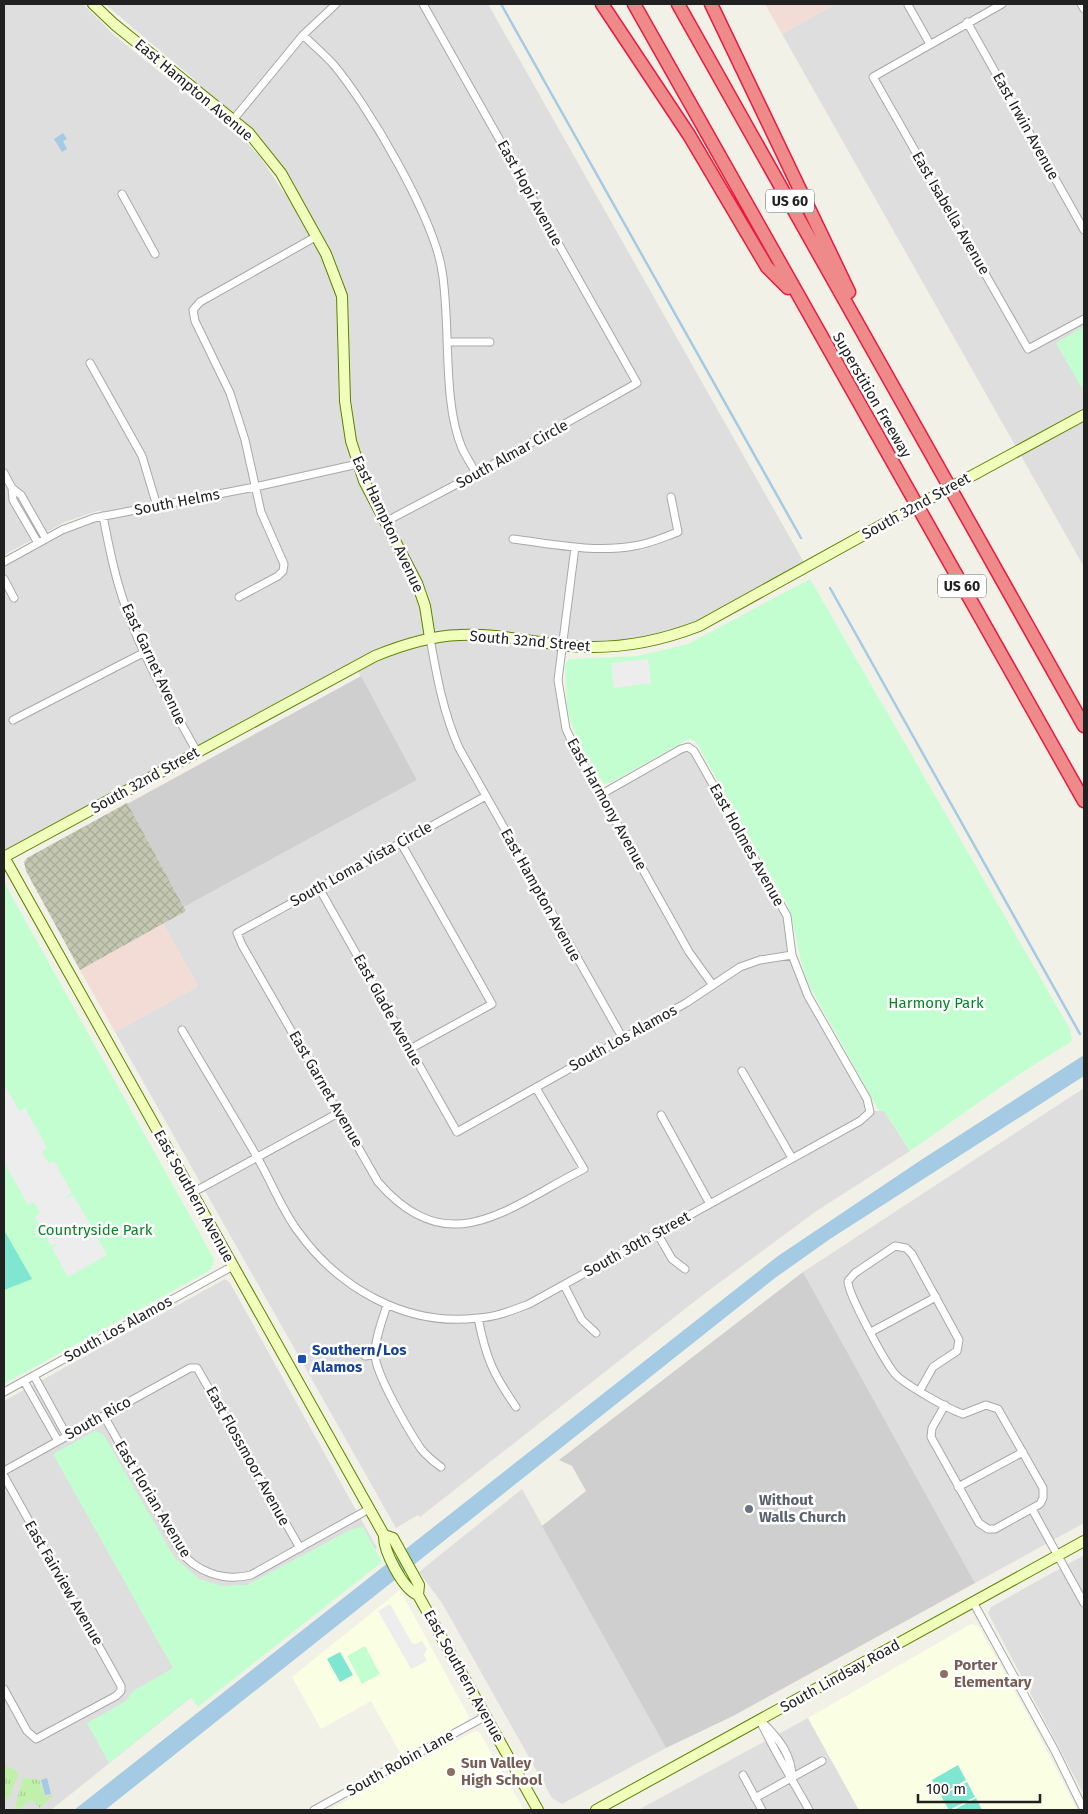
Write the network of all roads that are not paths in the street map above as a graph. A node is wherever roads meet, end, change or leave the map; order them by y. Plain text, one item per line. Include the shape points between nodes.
1 (93, 4) edge
2 (336, 4) edge
3 (423, 4) edge
4 (602, 4) edge
5 (634, 4) edge
6 (678, 4) edge
7 (711, 4) edge
8 (1002, 4) edge
9 (1081, 4) edge
10 (908, 5) edge
11 (1084, 9) edge
12 (967, 22) junction
13 (303, 35) junction
14 (930, 44) junction
15 (233, 120) junction
16 (122, 194) dead end
17 (1084, 230) edge
18 (317, 236) junction
19 (155, 254) dead end
20 (800, 300) junction
21 (1084, 319) edge
22 (448, 342) junction
23 (490, 342) dead end
24 (90, 363) dead end
25 (637, 383) joint
26 (901, 399) junction
27 (1084, 415) edge
28 (358, 464) junction
29 (4, 473) edge
30 (476, 474) junction
31 (255, 487) junction
32 (12, 488) junction
33 (672, 498) dead end
34 (157, 506) junction
35 (103, 516) junction
36 (385, 522) junction
37 (46, 539) junction
38 (513, 539) dead end
39 (38, 543) junction
40 (575, 547) junction
41 (4, 562) edge
42 (4, 579) edge
43 (239, 597) dead end
44 (14, 598) dead end
45 (430, 638) junction
46 (562, 646) junction
47 (145, 652) junction
48 (13, 720) dead end
49 (1084, 726) edge
50 (197, 752) junction
51 (600, 795) junction
52 (486, 796) junction
53 (1084, 801) edge
54 (400, 843) junction
55 (4, 857) edge
56 (319, 888) junction
57 (237, 933) joint
58 (792, 955) junction
59 (712, 984) junction
60 (182, 1030) dead end
61 (622, 1038) junction
62 (410, 1049) junction
63 (742, 1071) dead end
64 (536, 1088) junction
65 (340, 1112) junction
66 (870, 1112) joint
67 (661, 1115) dead end
68 (457, 1132) joint
69 (258, 1158) junction
70 (792, 1158) junction
71 (192, 1193) junction
72 (710, 1204) junction
73 (657, 1233) junction
74 (233, 1266) junction
75 (685, 1269) dead end
76 (564, 1285) junction
77 (936, 1297) junction
78 (387, 1305) junction
79 (478, 1318) junction
80 (871, 1332) junction
81 (596, 1333) dead end
82 (375, 1355) junction
83 (365, 1356) dead end
84 (194, 1367) joint
85 (34, 1376) junction
86 (24, 1381) junction
87 (920, 1390) junction
88 (4, 1392) edge
89 (945, 1405) junction
90 (516, 1407) dead end
91 (104, 1416) junction
92 (67, 1436) junction
93 (58, 1441) junction
94 (1023, 1452) junction
95 (441, 1468) dead end
96 (4, 1471) edge
97 (4, 1476) edge
98 (958, 1487) junction
99 (369, 1509) junction
100 (1032, 1509) junction
101 (384, 1535) junction
102 (1084, 1541) edge
103 (300, 1548) junction
104 (1058, 1555) junction
105 (418, 1595) junction
106 (973, 1602) junction
107 (1084, 1603) edge
108 (4, 1689) edge
109 (486, 1716) junction
110 (760, 1720) junction
111 (787, 1756) junction
112 (779, 1760) junction
113 (822, 1761) dead end
114 (743, 1775) dead end
115 (792, 1778) junction
116 (755, 1798) junction
117 (314, 1810) edge
118 (538, 1810) edge
119 (596, 1810) edge
120 (762, 1810) edge
121 (809, 1810) edge
122 (1084, 1810) edge

1 - 15 street, East Hampton Avenue
2 - 13 street
3 - 25 street, East Hopi Avenue
4 - 20 highway via 689,135 767,267
5 - 20 highway, Superstition Freeway / US 60
6 - 26 highway, Superstition Freeway / US 60
7 - 26 highway
8 - 12 street
9 - 11 street
10 - 14 street
12 - 14 street
12 - 17 street, East Irwin Avenue
13 - 15 street
13 - 22 street via 333,64 355,94 425,218 442,270
14 - 21 street, East Isabella Avenue via 873,77 1028,349
15 - 18 street, East Hampton Avenue via 249,133 276,166
16 - 19 street
18 - 28 street, East Hampton Avenue via 342,296 345,401 350,441
18 - 31 street via 200,302 193,310 195,321 236,408
20 - 53 highway, Superstition Freeway / US 60
22 - 23 street
22 - 30 street via 452,413 461,447
24 - 34 street via 142,456
25 - 30 street, South Almar Circle
26 - 49 highway, Superstition Freeway / US 60
27 - 46 street, South 32nd Street, bridge via 699,626 676,635 624,645
28 - 31 street, South Helms
28 - 36 street, East Hampton Avenue
29 - 32 street
30 - 36 street, South Almar Circle
31 - 34 street, South Helms
31 - 43 street via 263,520 284,568 278,576
32 - 37 street via 21,495
32 - 39 street via 13,500
33 - 40 street via 678,532 636,546
34 - 35 street, South Helms
35 - 37 street, South Helms via 69,527
35 - 47 street, East Garnet Avenue via 126,609
36 - 45 street, East Hampton Avenue via 417,583
37 - 39 street, South Helms
38 - 40 street
39 - 41 street, South Helms
40 - 46 street, East Harmony Avenue
42 - 44 street
45 - 46 street, South 32nd Street via 480,634
45 - 50 street, South 32nd Street via 355,665
45 - 52 street, East Hampton Avenue via 448,723
46 - 51 street, East Harmony Avenue via 558,680 566,729
47 - 48 street
47 - 50 street, East Garnet Avenue
50 - 55 street, South 32nd Street
51 - 58 street, East Holmes Avenue via 688,747 694,751 787,916
51 - 59 street, East Harmony Avenue via 689,952
52 - 54 street, South Loma Vista Circle
52 - 61 street, East Hampton Avenue
54 - 56 street, South Loma Vista Circle
54 - 62 street via 492,1004
55 - 71 street, East Southern Avenue
56 - 57 street, South Loma Vista Circle
56 - 62 street, East Glade Avenue
57 - 65 street, East Garnet Avenue
58 - 59 street, South Los Alamos via 740,967
58 - 66 street, East Holmes Avenue via 808,996
59 - 61 street, South Los Alamos via 686,1003
60 - 69 street, South 30th Street
61 - 64 street, South Los Alamos
62 - 68 street, East Glade Avenue
63 - 70 street
64 - 65 street, East Garnet Avenue via 584,1169 483,1221 461,1225 416,1215 394,1201 378,1182
64 - 68 street, South Los Alamos
65 - 69 street
66 - 70 street, South 30th Street via 860,1121
67 - 72 street
69 - 71 street
69 - 78 street, South 30th Street via 296,1229 314,1252 344,1281
70 - 72 street, South 30th Street
71 - 74 street, East Southern Avenue
72 - 73 street, South 30th Street
73 - 75 street via 672,1259
73 - 76 street, South 30th Street
74 - 85 street, South Los Alamos
74 - 99 street, East Southern Avenue
76 - 79 street, South 30th Street via 530,1304
76 - 81 street via 582,1320
77 - 80 street
77 - 80 street via 912,1254 906,1248 895,1246 848,1281 850,1294
77 - 87 street via 960,1344 955,1354 934,1367
78 - 79 street, South 30th Street via 442,1318
78 - 82 street
79 - 90 street via 485,1354 500,1385
80 - 87 street via 895,1374
82 - 83 street
82 - 95 street via 384,1383 422,1449
84 - 91 street, South Rico
84 - 103 street, East Flossmoor Avenue via 201,1370
85 - 86 street, South Los Alamos
85 - 92 street
86 - 88 street, South Los Alamos
86 - 93 street
87 - 89 street
89 - 94 street via 962,1414 986,1405 995,1407
89 - 98 street via 932,1428 931,1437
91 - 92 street, South Rico
91 - 103 street, East Florian Avenue via 179,1550 193,1565 211,1574 230,1578 251,1575
92 - 93 street, South Rico
93 - 96 street, South Rico
94 - 98 street
94 - 100 street via 1044,1491 1042,1501
97 - 108 street, East Fairview Avenue via 120,1682 121,1691 36,1739 27,1731
98 - 100 street via 977,1521 988,1529 998,1528
99 - 101 street, East Southern Avenue
99 - 103 street
100 - 104 street
101 - 105 street, East Southern Avenue via 383,1545 401,1578 409,1591
101 - 105 street, East Southern Avenue via 393,1538 402,1553 419,1585
102 - 104 street, South Lindsay Road
104 - 106 street, South Lindsay Road
104 - 107 street
105 - 109 street, East Southern Avenue
106 - 110 street, South Lindsay Road
106 - 122 street
109 - 117 street, South Robin Lane
109 - 118 street, East Southern Avenue
110 - 111 street via 779,1739
110 - 112 street
110 - 119 street, South Lindsay Road
111 - 112 street
111 - 115 street via 792,1763
112 - 115 street
113 - 115 street
114 - 116 street
115 - 116 street
115 - 121 street
116 - 120 street

